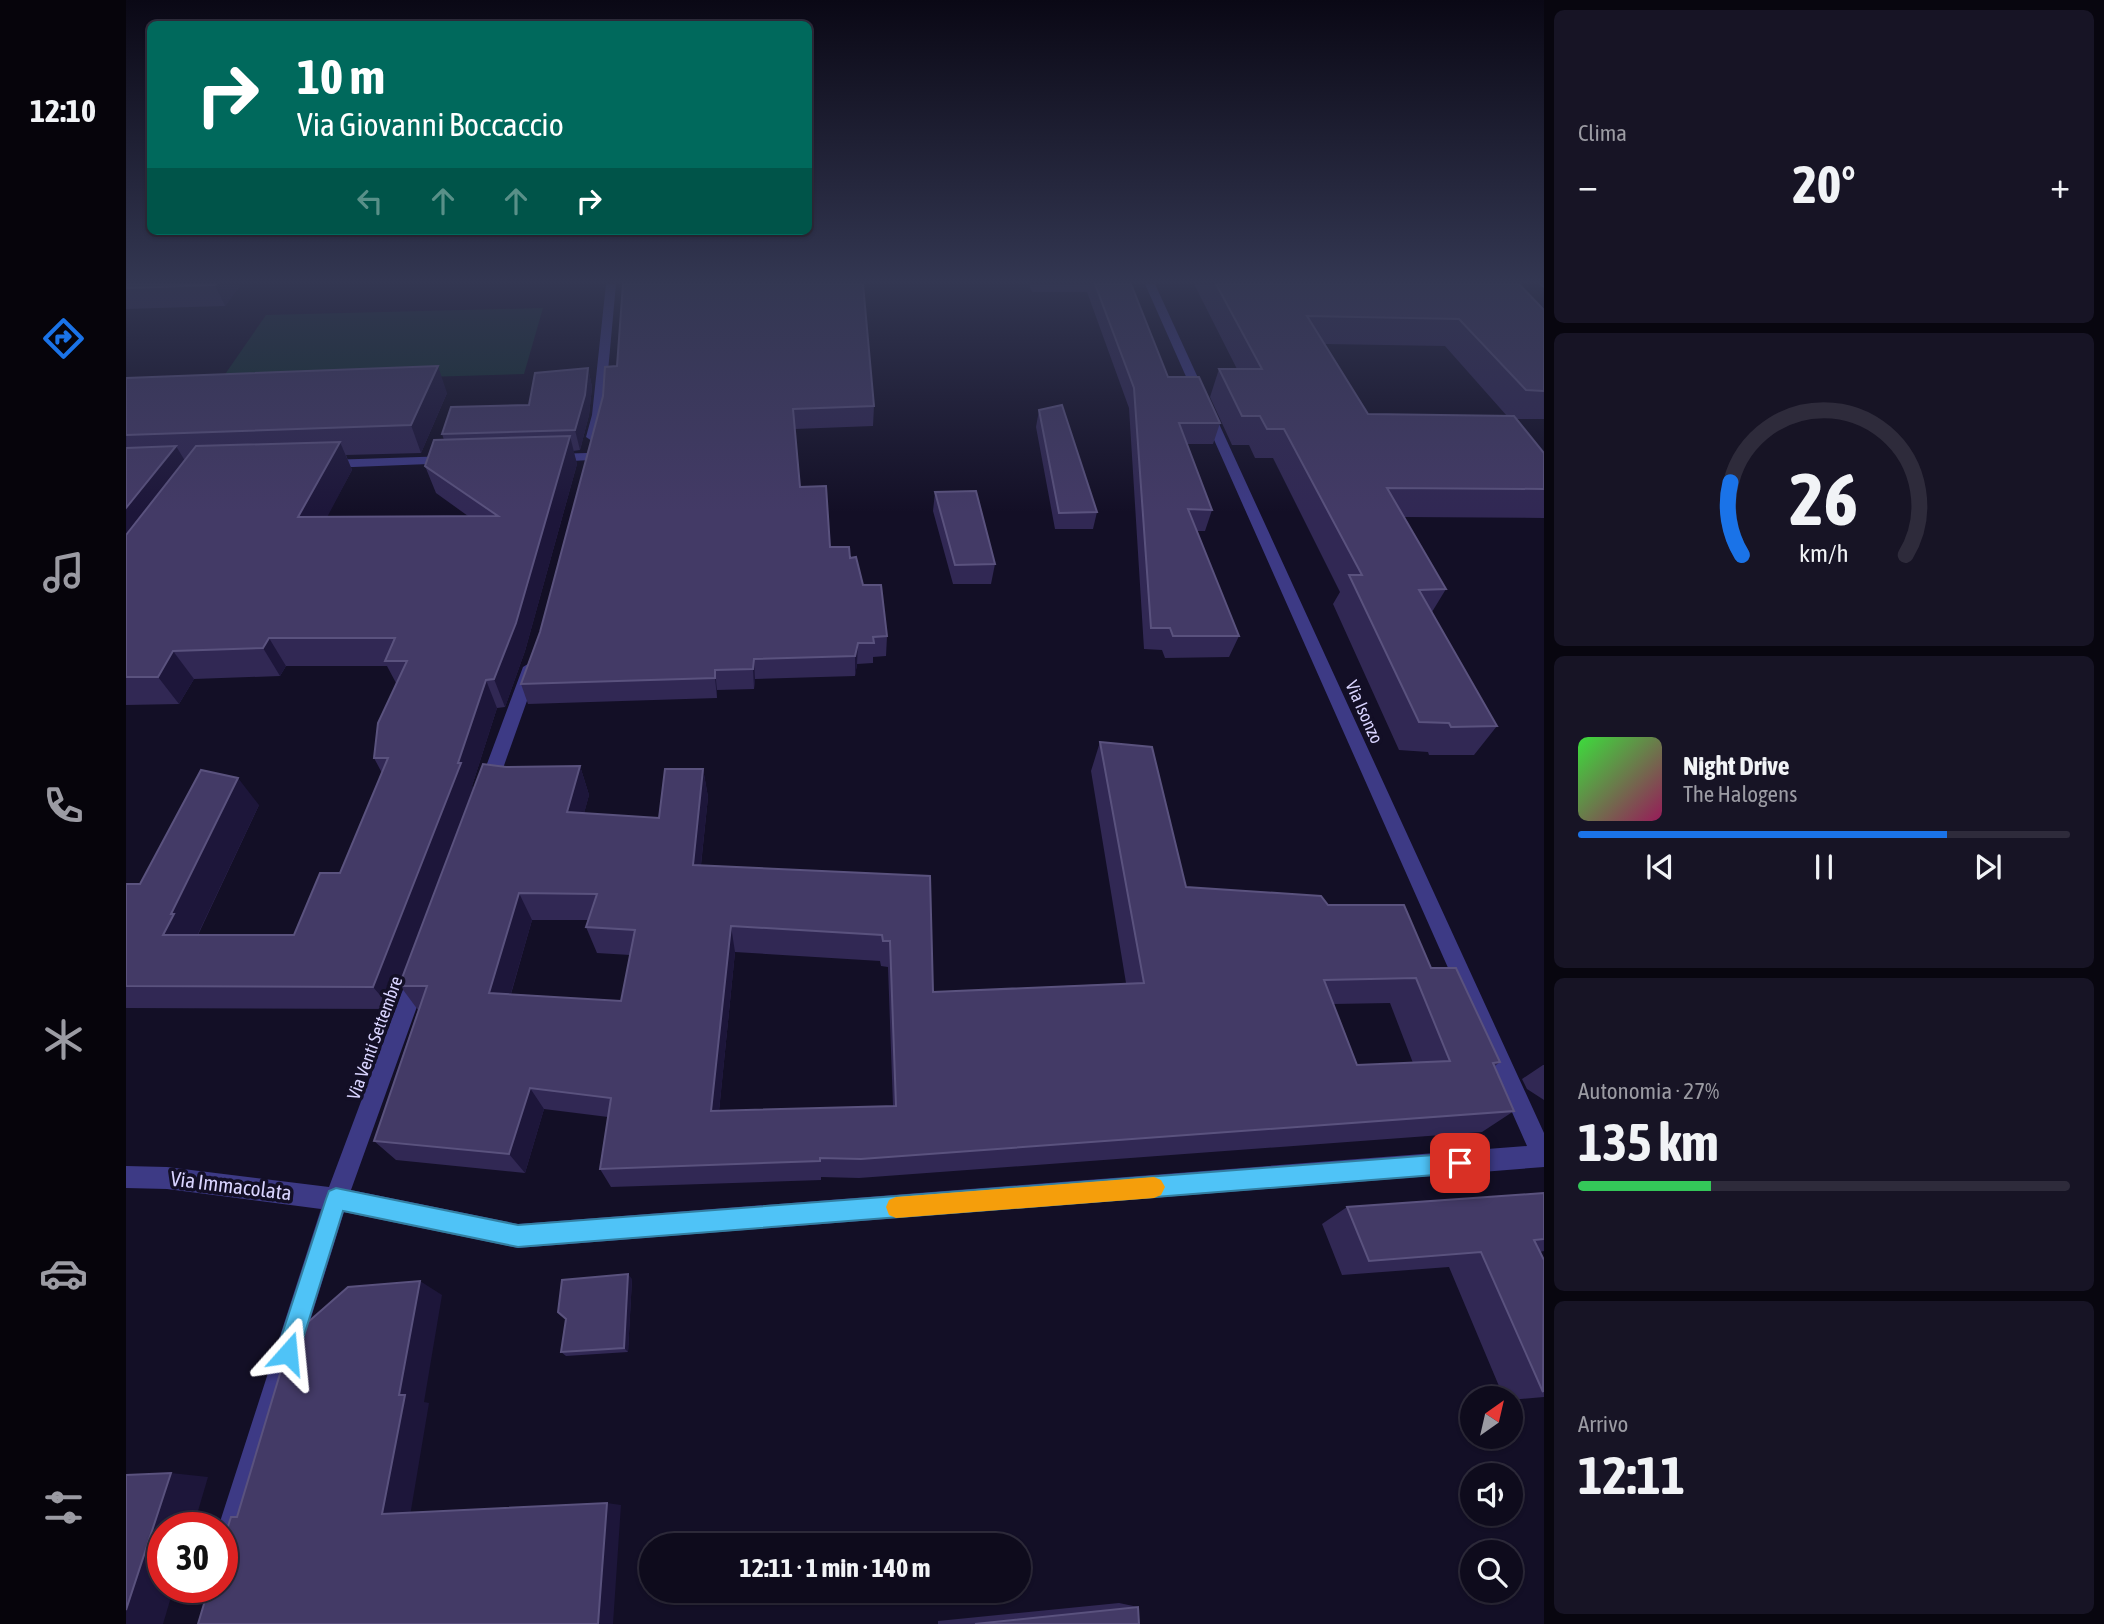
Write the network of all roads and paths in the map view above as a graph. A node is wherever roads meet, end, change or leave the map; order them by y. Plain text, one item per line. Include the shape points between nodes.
1 (603, 360) edge
2 (1184, 360) edge
3 (533, 458) edge
4 (465, 460) edge
5 (315, 464) edge
6 (537, 652) edge
7 (479, 810) edge
8 (426, 954) edge
9 (1543, 1156) edge
10 (126, 1178) edge
11 (336, 1199) junction
12 (237, 1512) edge

1 - 3 street via 598,415 585,463
2 - 9 street, Via Isonzo
4 - 5 street
6 - 7 street
8 - 11 street, Via Venti Settembre
9 - 11 street, Via Immacolata via 518,1236
10 - 11 street, Via Immacolata via 167,1178
11 - 12 street, Via Venti Settembre

